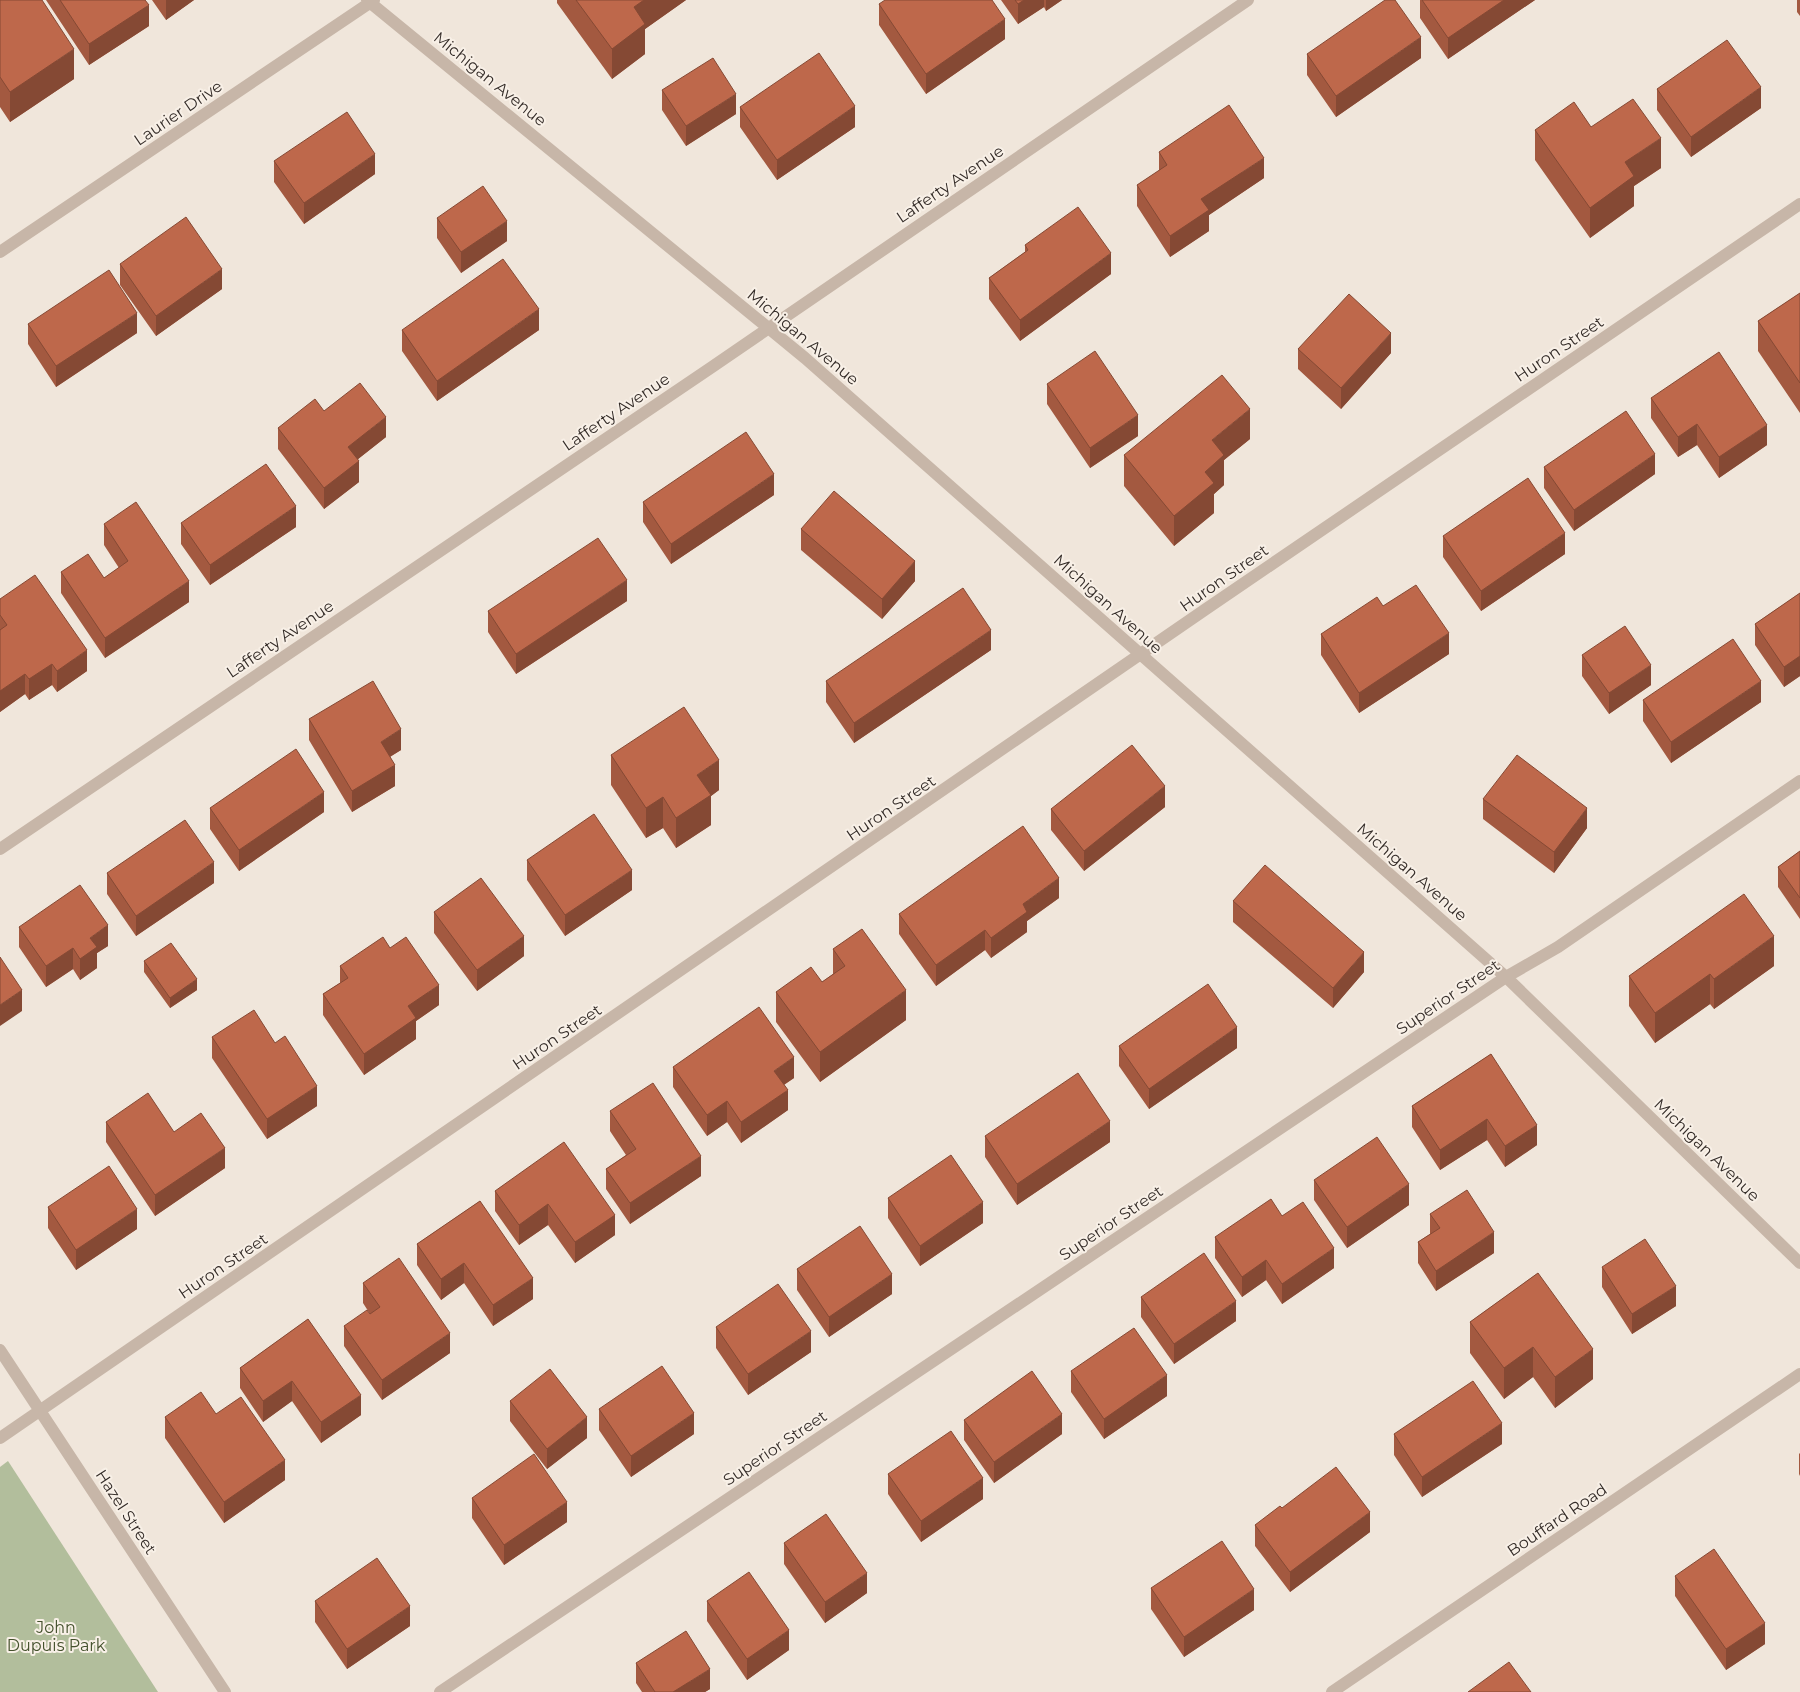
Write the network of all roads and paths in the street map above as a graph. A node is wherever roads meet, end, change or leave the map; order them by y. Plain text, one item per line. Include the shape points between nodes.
1 (1248, 0) edge
2 (371, 1) edge
3 (1800, 204) edge
4 (0, 252) edge
5 (768, 329) junction
6 (1141, 656) junction
7 (1800, 781) edge
8 (0, 849) edge
9 (1506, 977) junction
10 (1800, 1263) edge
11 (0, 1350) edge
12 (1800, 1374) edge
13 (40, 1410) junction
14 (0, 1438) edge
15 (225, 1692) edge
16 (440, 1692) edge
17 (1332, 1692) edge

1 - 5 street, Lafferty Avenue
2 - 4 street, Laurier Drive
2 - 5 street, Michigan Avenue
3 - 6 street, Huron Street
5 - 6 street, Michigan Avenue via 805,358
5 - 8 street, Lafferty Avenue
6 - 9 street, Michigan Avenue
6 - 13 street, Huron Street
7 - 9 street, Superior Street via 1558,947
9 - 10 street, Michigan Avenue
9 - 16 street, Superior Street
11 - 13 street, Hazel Street
12 - 17 street, Bouffard Road
13 - 14 street, Huron Street
13 - 15 street, Hazel Street

